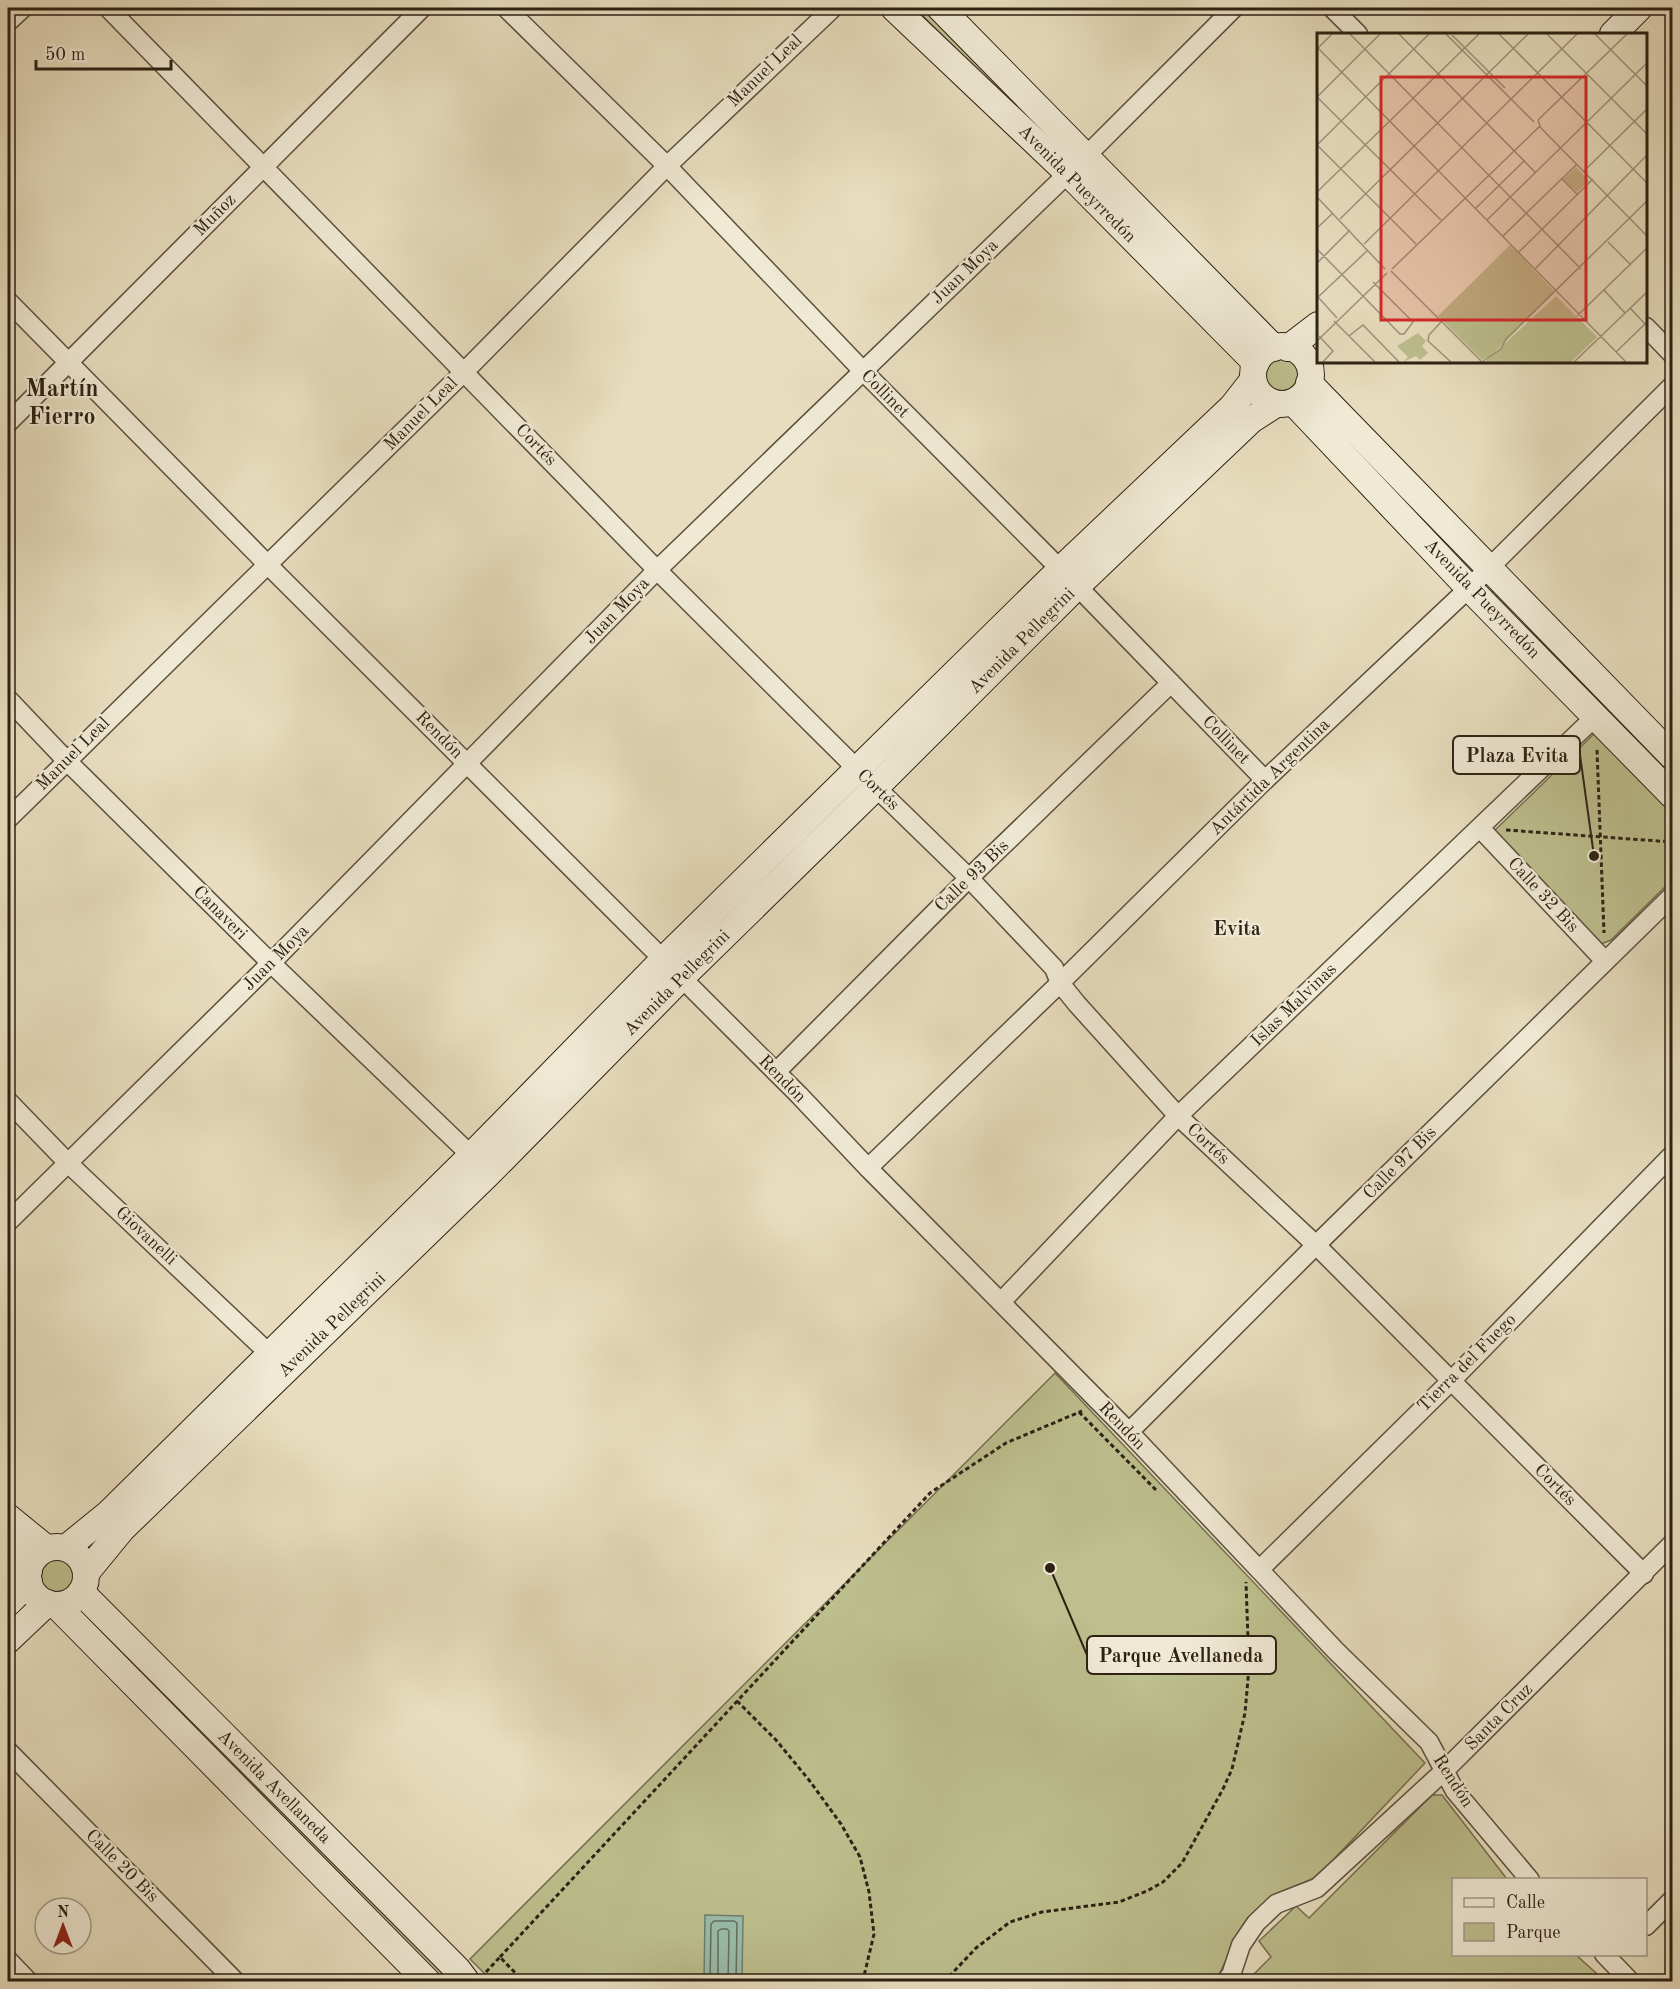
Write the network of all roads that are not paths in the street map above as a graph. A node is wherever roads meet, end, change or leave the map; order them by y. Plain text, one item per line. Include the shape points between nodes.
1 (23, 8) edge
2 (108, 8) edge
3 (422, 8) edge
4 (506, 8) edge
5 (833, 8) edge
6 (894, 8) edge
7 (940, 8) edge
8 (1234, 8) edge
9 (1332, 8) edge
10 (1639, 8) edge
11 (8, 22) edge
12 (1357, 33) edge
13 (1614, 33) edge
14 (1087, 155) junction
15 (667, 165) junction
16 (263, 168) junction
17 (1068, 173) junction
18 (8, 301) edge
19 (1317, 326) edge
20 (1647, 328) edge
21 (1672, 354) edge
22 (1268, 360) junction
23 (69, 363) junction
24 (465, 371) junction
25 (863, 371) junction
26 (1301, 383) edge
27 (1672, 386) edge
28 (8, 423) edge
29 (1380, 455) junction
30 (1361, 473) junction
31 (268, 565) junction
32 (1489, 568) junction
33 (657, 570) junction
34 (1069, 578) junction
35 (1470, 588) junction
36 (1171, 683) junction
37 (8, 699) edge
38 (1596, 716) junction
39 (1672, 756) edge
40 (66, 760) junction
41 (469, 764) junction
42 (857, 769) junction
43 (1265, 780) junction
44 (1668, 780) edge
45 (876, 787) junction
46 (8, 819) edge
47 (1480, 828) junction
48 (969, 878) junction
49 (1672, 896) edge
50 (663, 960) junction
51 (1605, 961) junction
52 (271, 963) junction
53 (681, 978) junction
54 (1060, 983) junction
55 (776, 1072) junction
56 (8, 1101) edge
57 (1178, 1116) junction
58 (1672, 1155) edge
59 (69, 1164) junction
60 (480, 1164) junction
61 (868, 1168) junction
62 (8, 1222) edge
63 (1316, 1245) junction
64 (1001, 1302) junction
65 (278, 1361) junction
66 (1451, 1381) junction
67 (1129, 1432) junction
68 (8, 1517) edge
69 (8, 1543) edge
70 (1672, 1544) edge
71 (56, 1548) junction
72 (1253, 1574) junction
73 (1644, 1574) junction
74 (29, 1576) junction
75 (84, 1582) junction
76 (8, 1603) edge
77 (52, 1604) junction
78 (8, 1640) edge
79 (8, 1751) edge
80 (1444, 1771) junction
81 (1528, 1878) edge
82 (1672, 1900) edge
83 (1647, 1925) edge
84 (1610, 1956) edge
85 (8, 1960) edge
86 (476, 1977) edge
87 (29, 1982) edge
88 (236, 1982) edge
89 (428, 1982) edge
90 (1225, 1982) edge
91 (1631, 1982) edge

1 - 11 street
2 - 16 street, Cortés
3 - 16 street, Muñoz
4 - 15 street, Collinet
5 - 15 street, Manuel Leal
6 - 17 main road, Avenida Pueyrredón
7 - 14 main road, Avenida Pueyrredón
8 - 14 street, Juan Moya
9 - 12 street
10 - 13 main road
14 - 17 street, Juan Moya
14 - 22 main road, Avenida Pueyrredón
15 - 24 street, Manuel Leal
15 - 25 street, Collinet
16 - 23 street, Muñoz
16 - 24 street, Cortés
17 - 22 main road, Avenida Pueyrredón
17 - 25 street, Juan Moya
18 - 23 street, Rendón
19 - 22 main road, Avenida Pellegrini
20 - 21 street
22 - 26 main road via 1301,354
22 - 26 main road via 1259,393 1266,400
22 - 34 main road, Avenida Pellegrini via 1232,407
23 - 28 street, Muñoz
23 - 31 street, Rendón
24 - 31 street, Manuel Leal
24 - 33 street, Cortés
25 - 33 street, Juan Moya
25 - 34 street, Collinet
26 - 29 main road, Avenida Pueyrredón
26 - 30 main road, Avenida Pueyrredón
26 - 34 main road, Avenida Pellegrini via 1251,420
27 - 32 street, Antártida Argentina
29 - 30 main road
29 - 32 main road, Avenida Pueyrredón
30 - 35 main road, Avenida Pueyrredón
31 - 40 street, Manuel Leal
31 - 41 street, Rendón
32 - 35 street, Antártida Argentina
32 - 39 main road, Avenida Pueyrredón
33 - 41 street, Juan Moya
33 - 42 street, Cortés
34 - 36 street, Collinet
34 - 42 main road, Avenida Pellegrini
34 - 45 main road, Avenida Pellegrini
35 - 38 main road, Avenida Pueyrredón
35 - 43 street, Antártida Argentina
36 - 43 street, Collinet
36 - 48 street, Calle 93 Bis
37 - 40 street, Canaveri
38 - 44 main road, Avenida Pueyrredón
38 - 47 street, Islas Malvinas
40 - 46 street, Manuel Leal
40 - 52 street, Canaveri
41 - 50 street, Rendón
41 - 52 street, Juan Moya
42 - 45 street, Cortés
42 - 50 main road, Avenida Pellegrini
43 - 54 street, Antártida Argentina
45 - 48 street, Cortés
45 - 53 main road, Avenida Pellegrini
47 - 51 street, Calle 32 Bis
47 - 57 street, Islas Malvinas
48 - 54 street, Cortés via 1054,968
48 - 55 street, Calle 93 Bis
49 - 51 street, Calle 97 Bis
50 - 53 street, Rendón
50 - 60 main road, Avenida Pellegrini
51 - 63 street, Calle 97 Bis
52 - 59 street, Juan Moya
52 - 60 street, Canaveri
53 - 55 street, Rendón
53 - 60 main road, Avenida Pellegrini
54 - 57 street, Cortés
54 - 61 street, Antártida Argentina
55 - 61 street, Rendón
56 - 59 street, Giovanelli
57 - 63 street, Cortés
57 - 64 street, Islas Malvinas
58 - 66 street, Tierra del Fuego
59 - 62 street, Juan Moya
59 - 65 street, Giovanelli
60 - 65 main road, Avenida Pellegrini
61 - 64 street, Rendón
63 - 66 street, Cortés
63 - 67 street, Calle 97 Bis
64 - 67 street, Rendón
65 - 71 main road, Avenida Pellegrini via 109,1513
65 - 75 main road, Avenida Pellegrini via 122,1529
66 - 72 street, Tierra del Fuego
66 - 73 street, Cortés
67 - 72 street, Rendón
68 - 71 main road
69 - 74 main road
70 - 73 street, Santa Cruz
71 - 74 main road via 38,1554
71 - 75 main road via 80,1557
72 - 80 street, Rendón via 1429,1742
73 - 80 street, Santa Cruz
74 - 76 main road
74 - 77 main road via 32,1591
75 - 77 main road via 75,1599
75 - 86 main road, Avenida Avellaneda via 449,1961
77 - 78 main road
77 - 89 main road, Avenida Avellaneda
79 - 88 street, Calle 20 Bis
80 - 81 street, Rendón via 1455,1791
80 - 90 street, Santa Cruz via 1317,1888 1276,1904 1256,1923 1241,1945 1237,1963
82 - 83 street
84 - 91 street
85 - 87 street

